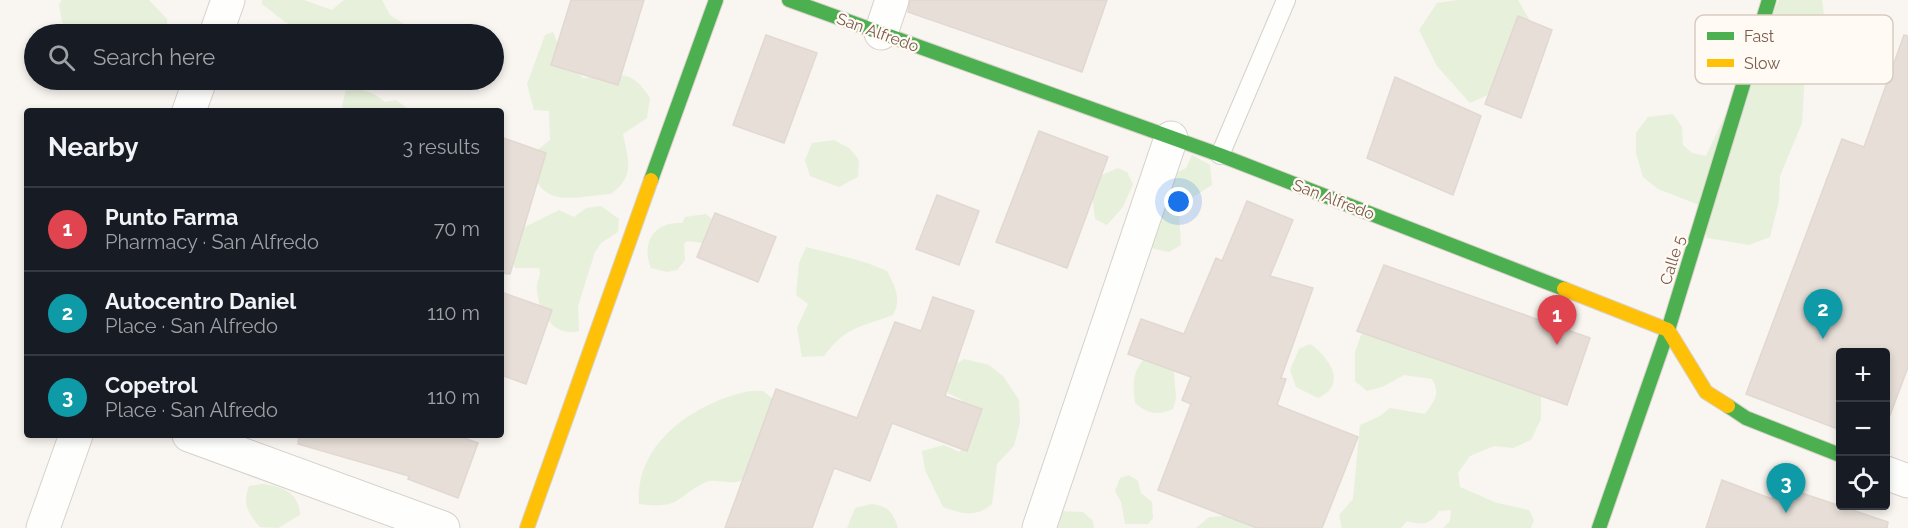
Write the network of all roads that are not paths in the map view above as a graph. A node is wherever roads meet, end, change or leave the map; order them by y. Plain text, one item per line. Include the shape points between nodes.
1 (228, 0) edge
2 (716, 0) edge
3 (789, 0) edge
4 (892, 0) edge
5 (1286, 0) edge
6 (1769, 0) edge
7 (1764, 15) edge
8 (220, 24) edge
9 (881, 33) junction
10 (1743, 84) edge
11 (196, 90) edge
12 (190, 108) edge
13 (1171, 138) junction
14 (1220, 155) junction
15 (1668, 330) junction
16 (75, 438) edge
17 (197, 438) edge
18 (1836, 453) edge
19 (1890, 474) edge
20 (1908, 481) edge
21 (43, 528) edge
22 (443, 528) edge
23 (527, 528) edge
24 (1039, 528) edge
25 (1599, 528) edge

1 - 8 street
2 - 23 street
3 - 9 street, San Alfredo
4 - 9 street
5 - 14 lane
6 - 7 street, Calle 5
9 - 13 street, San Alfredo
10 - 15 street, Calle 5
11 - 12 street
13 - 14 street, San Alfredo
13 - 24 street
14 - 15 street, San Alfredo
15 - 18 street via 1706,392 1746,418
15 - 25 street, Calle 5
16 - 21 street
17 - 22 street
19 - 20 street

